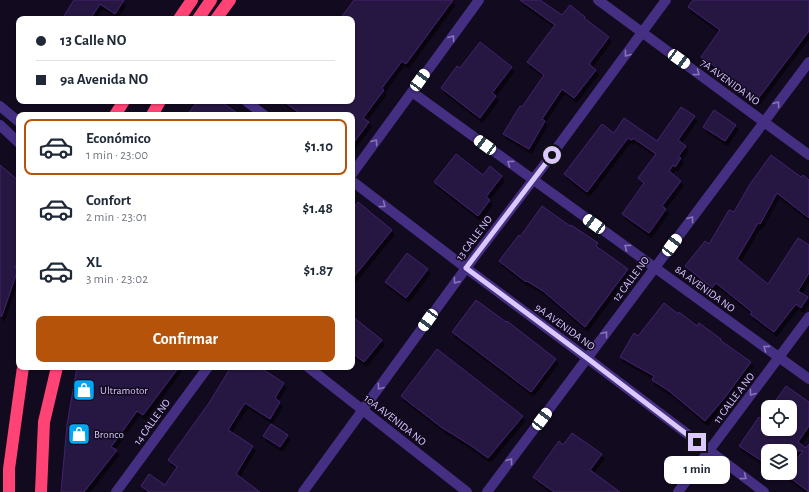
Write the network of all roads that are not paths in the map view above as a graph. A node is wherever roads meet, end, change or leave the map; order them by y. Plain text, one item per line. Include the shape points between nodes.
1 (192, 0) edge
2 (211, 0) edge
3 (230, 0) edge
4 (479, 0) edge
5 (598, 0) edge
6 (666, 0) edge
7 (180, 16) edge
8 (200, 16) edge
9 (218, 16) edge
10 (642, 33) junction
11 (809, 62) edge
12 (412, 92) junction
13 (250, 104) edge
14 (0, 106) edge
15 (260, 112) edge
16 (16, 119) edge
17 (764, 122) junction
18 (0, 125) edge
19 (16, 140) edge
20 (809, 155) edge
21 (355, 170) edge
22 (533, 180) junction
23 (355, 183) edge
24 (466, 268) junction
25 (655, 268) junction
26 (809, 317) edge
27 (587, 358) junction
28 (779, 358) junction
29 (23, 370) edge
30 (56, 370) edge
31 (206, 370) edge
32 (312, 370) edge
33 (809, 379) edge
34 (363, 410) junction
35 (709, 451) junction
36 (9, 469) junction
37 (9, 492) edge
38 (16, 492) edge
39 (41, 492) edge
40 (116, 492) edge
41 (303, 492) edge
42 (467, 492) edge
43 (487, 492) edge
44 (678, 492) edge
45 (764, 492) edge

1 - 7 highway
2 - 8 highway
3 - 9 highway
12 -> 4 street
5 - 10 street, 7A AVENIDA NO
6 - 10 street, 13 CALLE NO
10 -> 17 street, 7A AVENIDA NO
10 -> 22 street, 13 CALLE NO
17 -> 11 street, 12 CALLE NO
21 -> 12 street
22 -> 12 street, 8A AVENIDA NO
13 - 15 street
14 - 16 street
17 - 20 street, 7A AVENIDA NO
25 -> 17 street, 12 CALLE NO
18 - 19 street
22 - 24 street, 13 CALLE NO
25 -> 22 street, 8A AVENIDA NO
23 -> 24 street, 9A AVENIDA NO
24 - 27 street, 9A AVENIDA NO
24 -> 34 street, 13 CALLE NO
27 -> 25 street, 12 CALLE NO
28 -> 25 street, 8A AVENIDA NO
26 - 28 street, 11 CALLE A NO
27 - 35 street, 9A AVENIDA NO
43 -> 27 street, 12 CALLE NO
28 - 33 street, 8A AVENIDA NO
28 -> 35 street, 11 CALLE A NO
29 - 36 highway
30 - 39 highway via 44,422
31 - 40 street, 14 CALLE NO
32 - 34 street, 10A AVENIDA NO
34 - 41 street, 13 CALLE NO
34 - 42 street, 10A AVENIDA NO
35 - 44 street, 11 CALLE A NO
35 -> 45 street, 9A AVENIDA NO
36 - 37 highway
36 - 38 street

